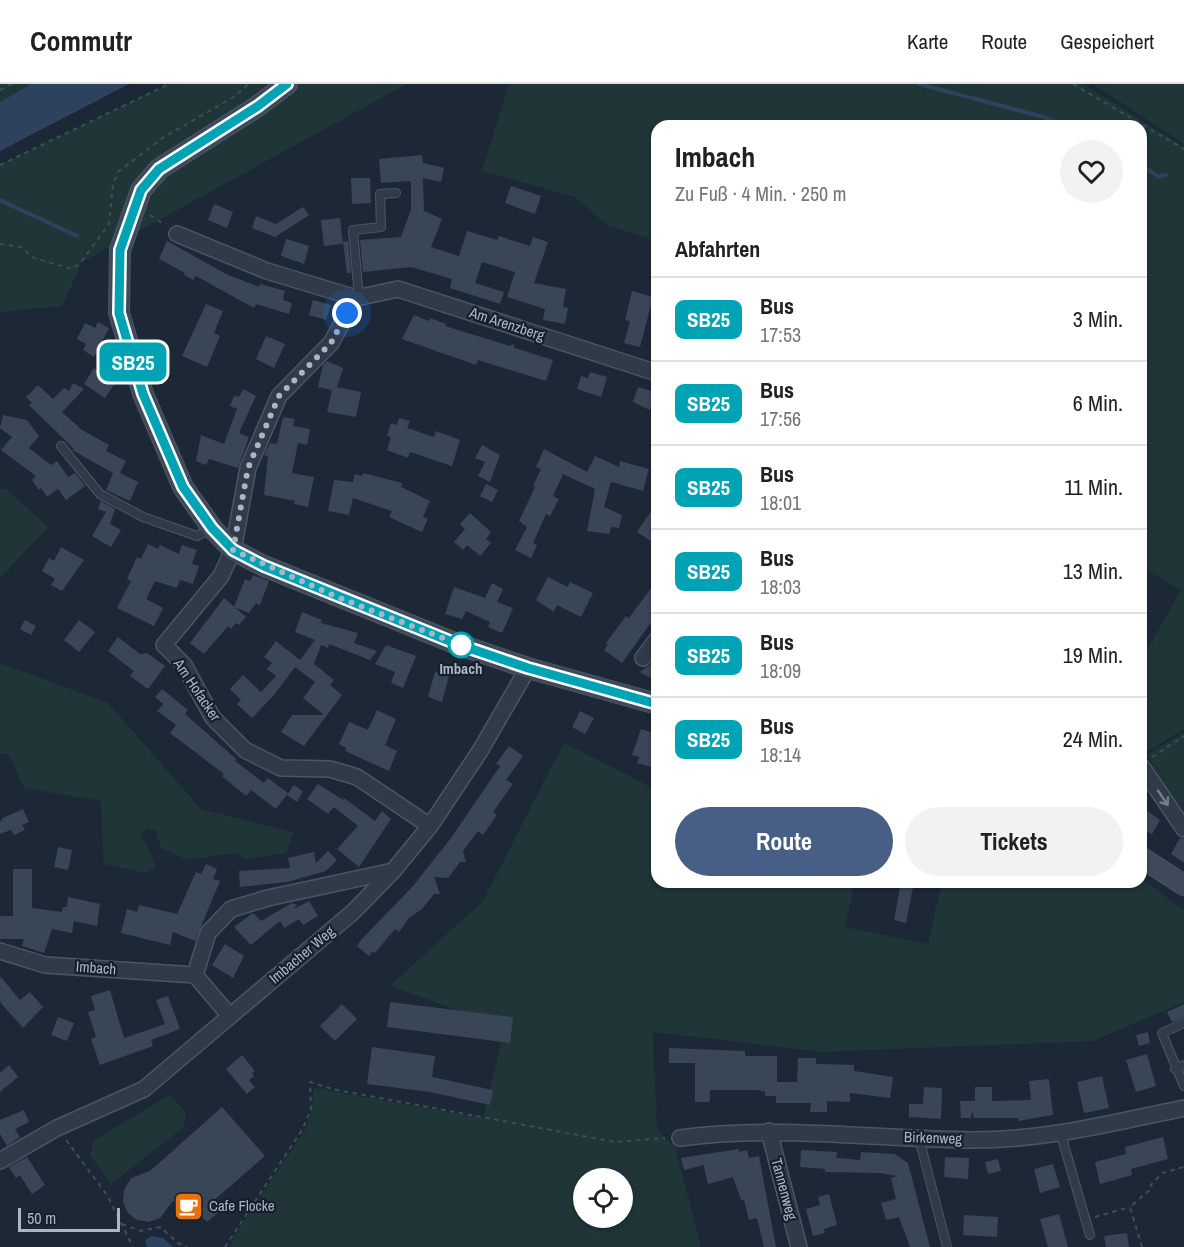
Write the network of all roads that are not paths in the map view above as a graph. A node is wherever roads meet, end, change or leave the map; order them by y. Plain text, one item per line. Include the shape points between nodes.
1 (287, 84) edge
2 (396, 193) dead end
3 (177, 234) road end
4 (357, 298) junction
5 (651, 371) edge
6 (61, 446) dead end
7 (212, 528) junction
8 (233, 550) junction
9 (651, 647) edge
10 (643, 658) dead end
11 (528, 668) junction
12 (651, 702) edge
13 (1147, 764) edge
14 (430, 826) junction
15 (1184, 829) edge
16 (1147, 861) edge
17 (393, 871) junction
18 (1184, 885) edge
19 (0, 951) edge
20 (195, 975) junction
21 (229, 1015) junction
22 (1184, 1023) edge
23 (1184, 1065) edge
24 (1175, 1069) junction
25 (1184, 1086) edge
26 (1184, 1108) edge
27 (769, 1131) junction
28 (1061, 1135) junction
29 (680, 1138) road end
30 (919, 1138) junction
31 (0, 1161) edge
32 (1090, 1235) dead end
33 (799, 1247) edge
34 (947, 1247) edge

1 - 7 main road via 159,169 141,190 120,250 119,313 143,394 183,487
2 - 4 lane via 380,194 381,227 353,230
3 - 4 street, Am Arenzberg via 267,271
4 - 5 street, Am Arenzberg via 398,289
4 - 8 street via 331,343 279,396 248,468
6 - 7 lane via 100,494 143,517 197,536
7 - 8 main road
8 - 11 main road via 412,627
8 - 14 street, Am Hofacker via 221,576 164,645 184,665 213,718 245,750 281,768 330,769 357,777
9 - 10 street
11 - 12 main road
11 - 14 street, Imbacher Weg
13 -> 15 street
14 - 17 street, Imbacher Weg
16 - 18 main road
17 - 20 street via 231,909 208,933
17 - 21 street, Imbacher Weg via 353,912
19 - 20 street, Imbach via 45,965
20 - 21 street
21 - 31 street, Imbacher Weg via 144,1089 57,1128
22 - 24 lane via 1162,1033
23 - 24 lane
24 - 25 lane
26 - 28 street, Birkenweg
27 - 29 street, Birkenweg
27 - 30 street, Birkenweg
27 - 33 street, Tannenweg
28 - 30 street, Birkenweg via 974,1140
28 - 32 lane
30 - 34 lane

